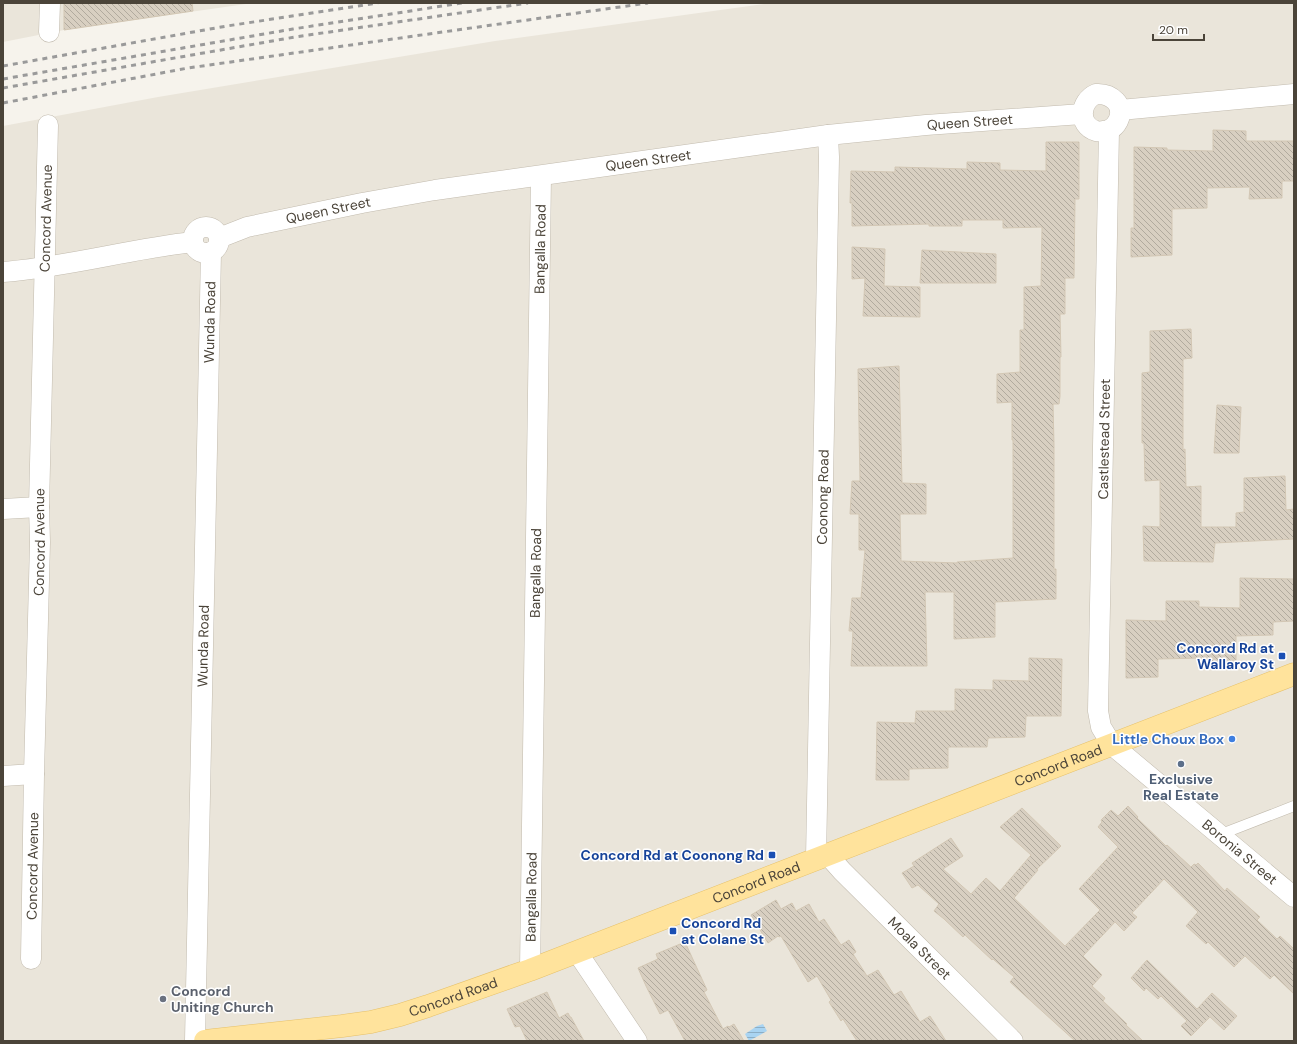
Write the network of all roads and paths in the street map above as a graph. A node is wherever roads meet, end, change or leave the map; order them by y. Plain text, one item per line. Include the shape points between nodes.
1 (50, 3) edge
2 (49, 32) dead end
3 (1294, 94) edge
4 (1120, 110) junction
5 (1082, 114) junction
6 (48, 126) dead end
7 (1110, 130) junction
8 (828, 135) junction
9 (541, 176) junction
10 (215, 245) junction
11 (44, 267) junction
12 (3, 272) edge
13 (39, 507) junction
14 (3, 509) edge
15 (1294, 674) edge
16 (1112, 745) junction
17 (34, 774) junction
18 (3, 776) edge
19 (1294, 806) edge
20 (1219, 835) junction
21 (822, 857) junction
22 (1294, 897) edge
23 (576, 952) junction
24 (31, 959) dead end
25 (530, 970) junction
26 (288, 1037) edge
27 (195, 1041) edge
28 (205, 1041) edge
29 (637, 1041) edge
30 (1013, 1041) edge

1 - 2 street
3 - 4 street
4 - 5 street via 1109,95 1096,94 1086,101
4 - 7 street via 1118,121
5 - 7 street via 1092,129
5 - 8 street, Queen Street
6 - 11 street, Concord Avenue
7 - 16 street, Castlestead Street via 1098,711 1101,726
8 - 9 street, Queen Street
8 - 21 street, Coonong Road
9 - 10 street, Queen Street via 435,190 247,227
9 - 25 street, Bangalla Road
10 - 11 street via 203,253 193,242
10 - 27 street, Wunda Road
11 - 12 street
11 - 13 street, Concord Avenue
13 - 14 street
13 - 17 street, Concord Avenue
15 - 16 main road, Concord Road
16 - 20 street, Boronia Street
16 - 21 main road, Concord Road
17 - 18 street
17 - 24 street, Concord Avenue
19 - 20 lane
20 - 22 street, Boronia Street
21 - 23 main road, Concord Road
21 - 30 street, Moala Street via 842,871
23 - 25 main road, Concord Road
23 - 29 street
25 - 26 main road, Concord Road via 400,1015
26 - 28 main road, Concord Road

